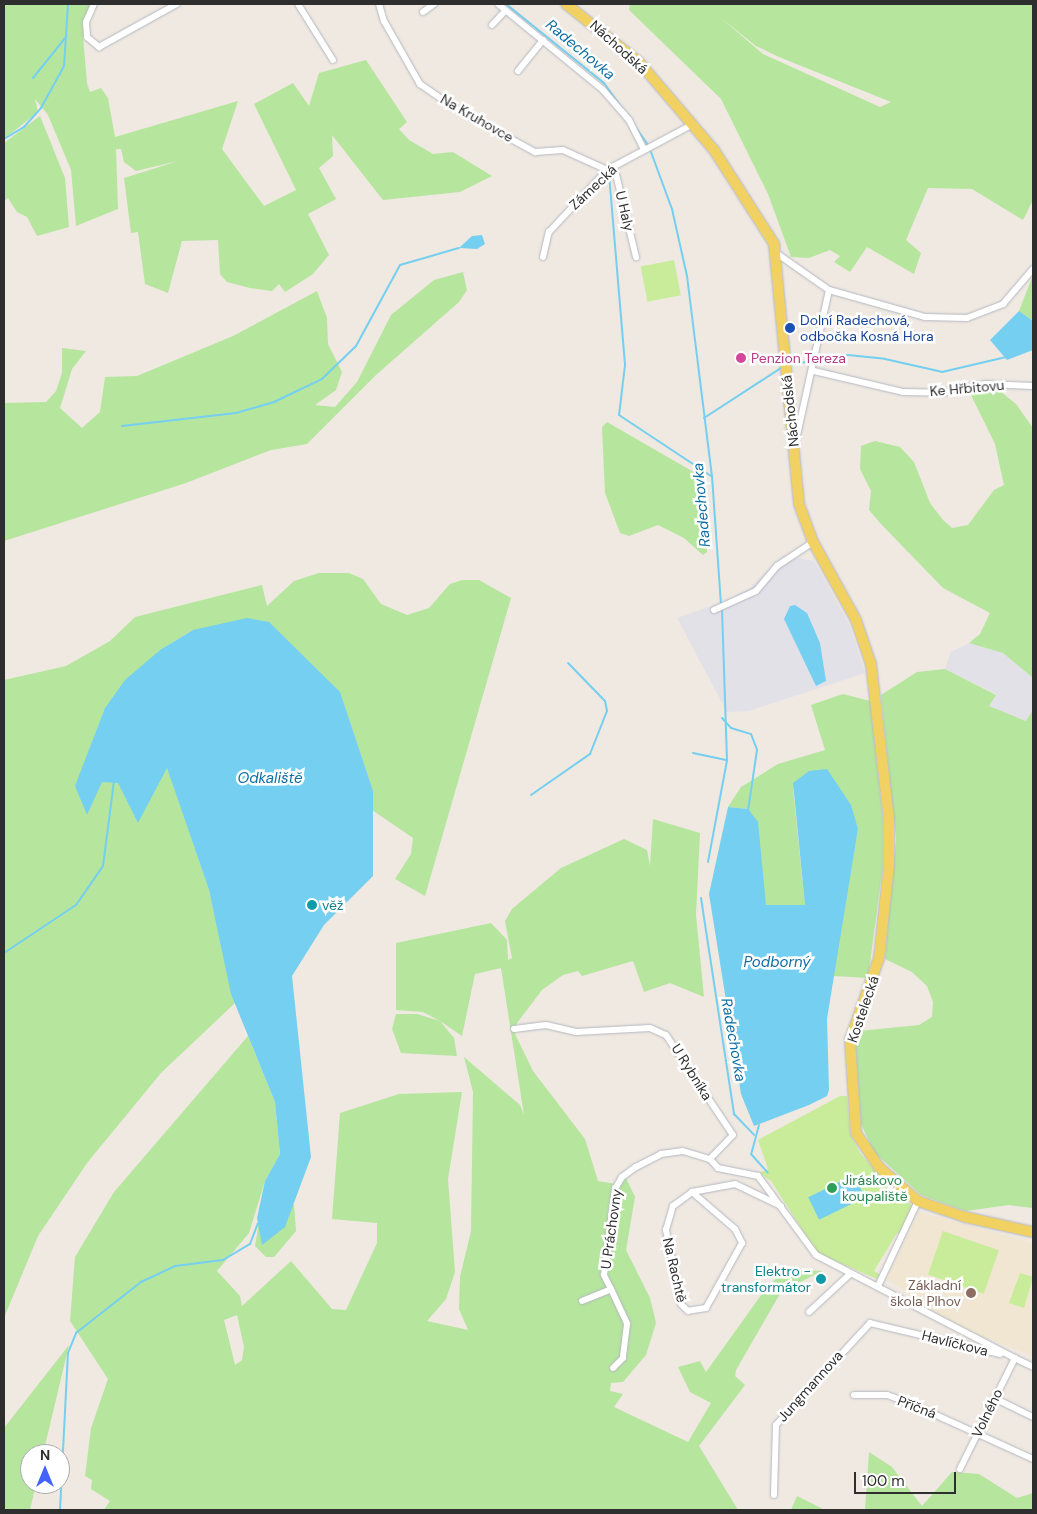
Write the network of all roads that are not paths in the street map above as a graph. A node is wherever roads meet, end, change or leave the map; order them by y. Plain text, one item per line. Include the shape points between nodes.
1 (94, 4) edge
2 (177, 4) edge
3 (298, 4) edge
4 (379, 4) edge
5 (434, 4) edge
6 (498, 4) edge
7 (566, 4) edge
8 (505, 11) junction
9 (423, 12) dead end
10 (492, 25) dead end
11 (543, 40) junction
12 (333, 60) dead end
13 (518, 71) dead end
14 (693, 124) junction
15 (644, 149) junction
16 (614, 166) junction
17 (607, 170) junction
18 (776, 252) junction
19 (543, 257) dead end
20 (636, 257) dead end
21 (1033, 269) edge
22 (829, 290) junction
23 (814, 371) junction
24 (1033, 386) edge
25 (794, 446) junction
26 (813, 542) junction
27 (716, 609) dead end
28 (873, 674) joint
29 (514, 1029) dead end
30 (710, 1159) junction
31 (692, 1192) junction
32 (918, 1200) junction
33 (782, 1207) junction
34 (1033, 1232) edge
35 (851, 1273) junction
36 (880, 1284) junction
37 (611, 1289) junction
38 (582, 1301) dead end
39 (809, 1312) dead end
40 (874, 1323) joint
41 (1015, 1358) junction
42 (1033, 1367) edge
43 (613, 1368) dead end
44 (854, 1395) dead end
45 (994, 1398) junction
46 (1033, 1417) edge
47 (978, 1431) junction
48 (1033, 1459) edge
49 (960, 1469) dead end
50 (774, 1494) dead end

1 - 2 street via 86,22 87,37 99,47
3 - 12 street
4 - 17 street, Na Kruhovce via 384,21 420,84 453,108 535,152 563,150
5 - 9 street
6 - 8 street
7 - 14 main road, Náchodská via 639,62
8 - 10 street
8 - 11 street
11 - 13 street
11 - 15 street via 603,90 629,120
14 - 15 street, Zámecká
14 - 18 main road, Náchodská via 771,236
15 - 16 street, Zámecká
16 - 17 street, Zámecká
16 - 20 street, U Haly
17 - 19 street, Zámecká via 550,232
18 - 22 street
18 - 25 main road, Náchodská
21 - 22 street via 1003,304 967,318 925,317
22 - 23 street
23 - 24 street, Ke Hřbitovu via 903,392 942,392 985,384
23 - 25 street
25 - 26 main road, Náchodská via 799,504
26 - 27 street via 778,566 756,591
26 - 28 main road, Náchodská via 856,620
28 - 32 main road, Kostelecká via 889,820 889,866 878,964 850,1040 854,1118 859,1141 869,1156
29 - 30 street, U Rybníka via 546,1025 576,1032 650,1028 666,1034 733,1135
30 - 33 street, U Práchovny via 718,1168 766,1180
30 - 37 street, U Práchovny via 670,1152 649,1158 622,1177 616,1189 604,1275
31 - 31 street, Na Rachtě via 673,1206 666,1230 681,1304 696,1312 706,1308 742,1243 735,1229
31 - 33 street, Na Rachtě via 735,1184
32 - 34 main road, Kostelecká via 964,1217
32 - 36 street
33 - 35 street, U Práchovny via 816,1255
35 - 36 street, U Práchovny
35 - 39 street
36 - 41 street, U Práchovny via 931,1318
37 - 38 street, U Práchovny
37 - 43 street, U Práchovny via 627,1324 623,1358
40 - 41 street, Havlíčkova
40 - 50 street, Jungmannova via 843,1349 776,1424
41 - 42 street, Havlíčkova
41 - 45 street, Volného
44 - 47 street, Příčná via 887,1396
45 - 46 street
45 - 47 street, Volného
47 - 48 street, Příčná
47 - 49 street, Volného

